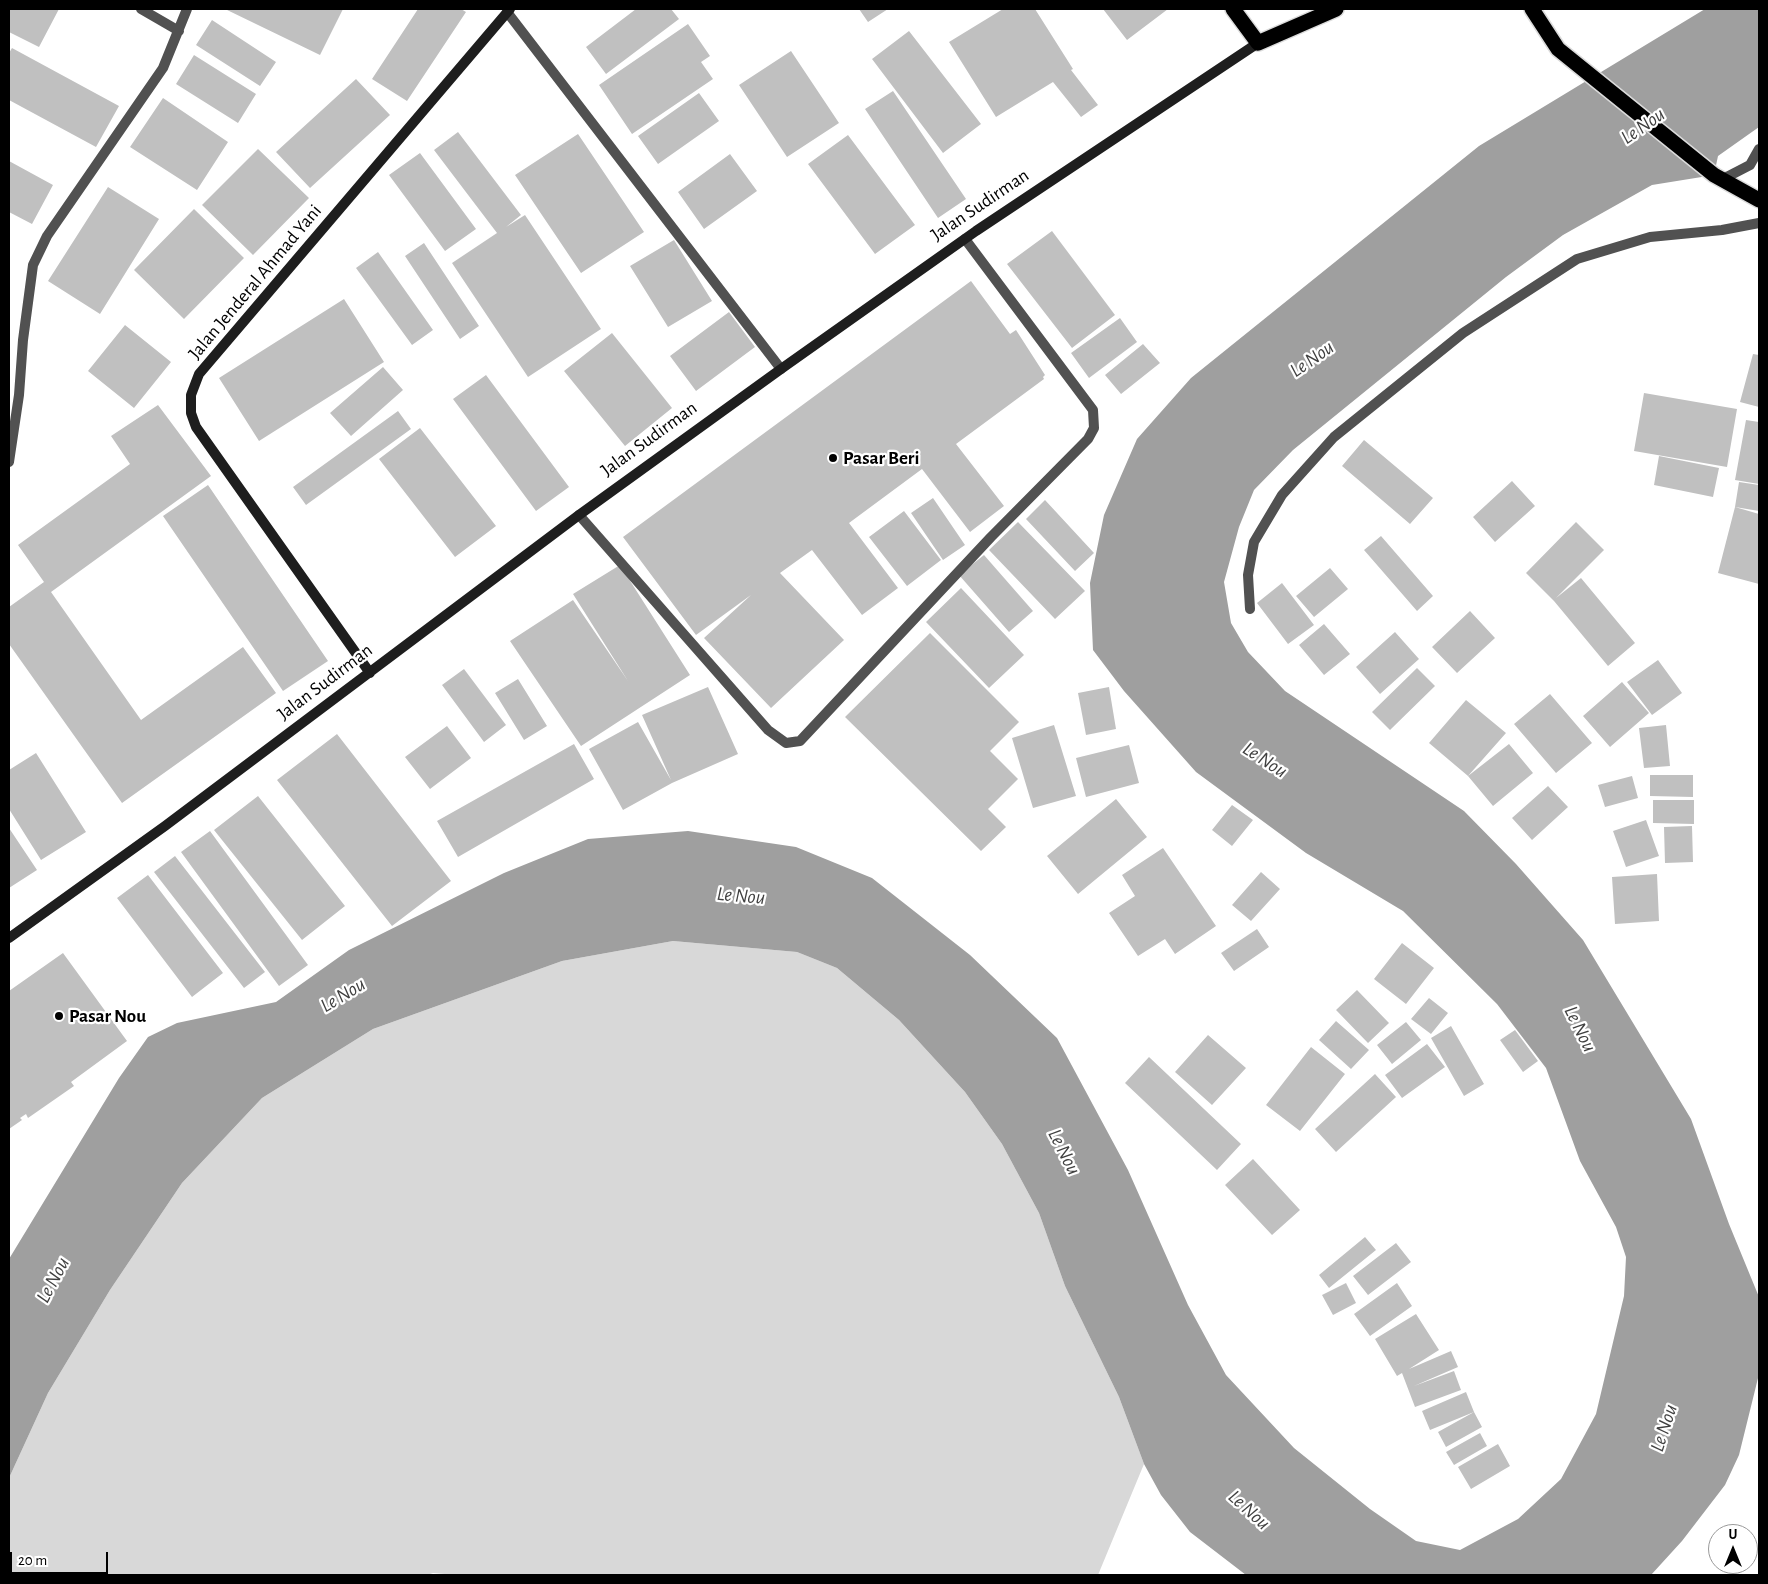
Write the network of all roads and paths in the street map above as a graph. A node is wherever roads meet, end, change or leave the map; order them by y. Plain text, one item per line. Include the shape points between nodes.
1 (141, 9) edge
2 (187, 9) edge
3 (1233, 9) edge
4 (1336, 9) edge
5 (1532, 9) edge
6 (508, 10) edge
7 (179, 31) junction
8 (1258, 43) junction
9 (1759, 149) edge
10 (1718, 177) junction
11 (1759, 200) edge
12 (1759, 223) edge
13 (965, 239) junction
14 (781, 369) junction
15 (9, 462) edge
16 (579, 515) junction
17 (1250, 609) dead end
18 (370, 674) junction
19 (9, 938) edge

1 - 7 street
2 - 7 street
3 - 8 highway
4 - 8 highway, Jalan Sudirman
5 - 10 highway via 1558,49
6 - 14 street
6 - 18 street, Jalan Jenderal Ahmad Yani via 199,374 191,396 191,413 196,427
7 - 15 street via 163,68 47,236 33,265
8 - 13 street, Jalan Sudirman
9 - 10 street via 1750,165
10 - 11 highway
12 - 17 street via 1650,238 1577,259 1462,333 1334,437 1282,495 1254,542 1248,576
13 - 14 street, Jalan Sudirman
13 - 16 street via 1093,410 1094,428 1088,439 991,537 800,741 786,743 768,730
14 - 16 street, Jalan Sudirman
16 - 18 street, Jalan Sudirman
18 - 19 street, Jalan Sudirman

